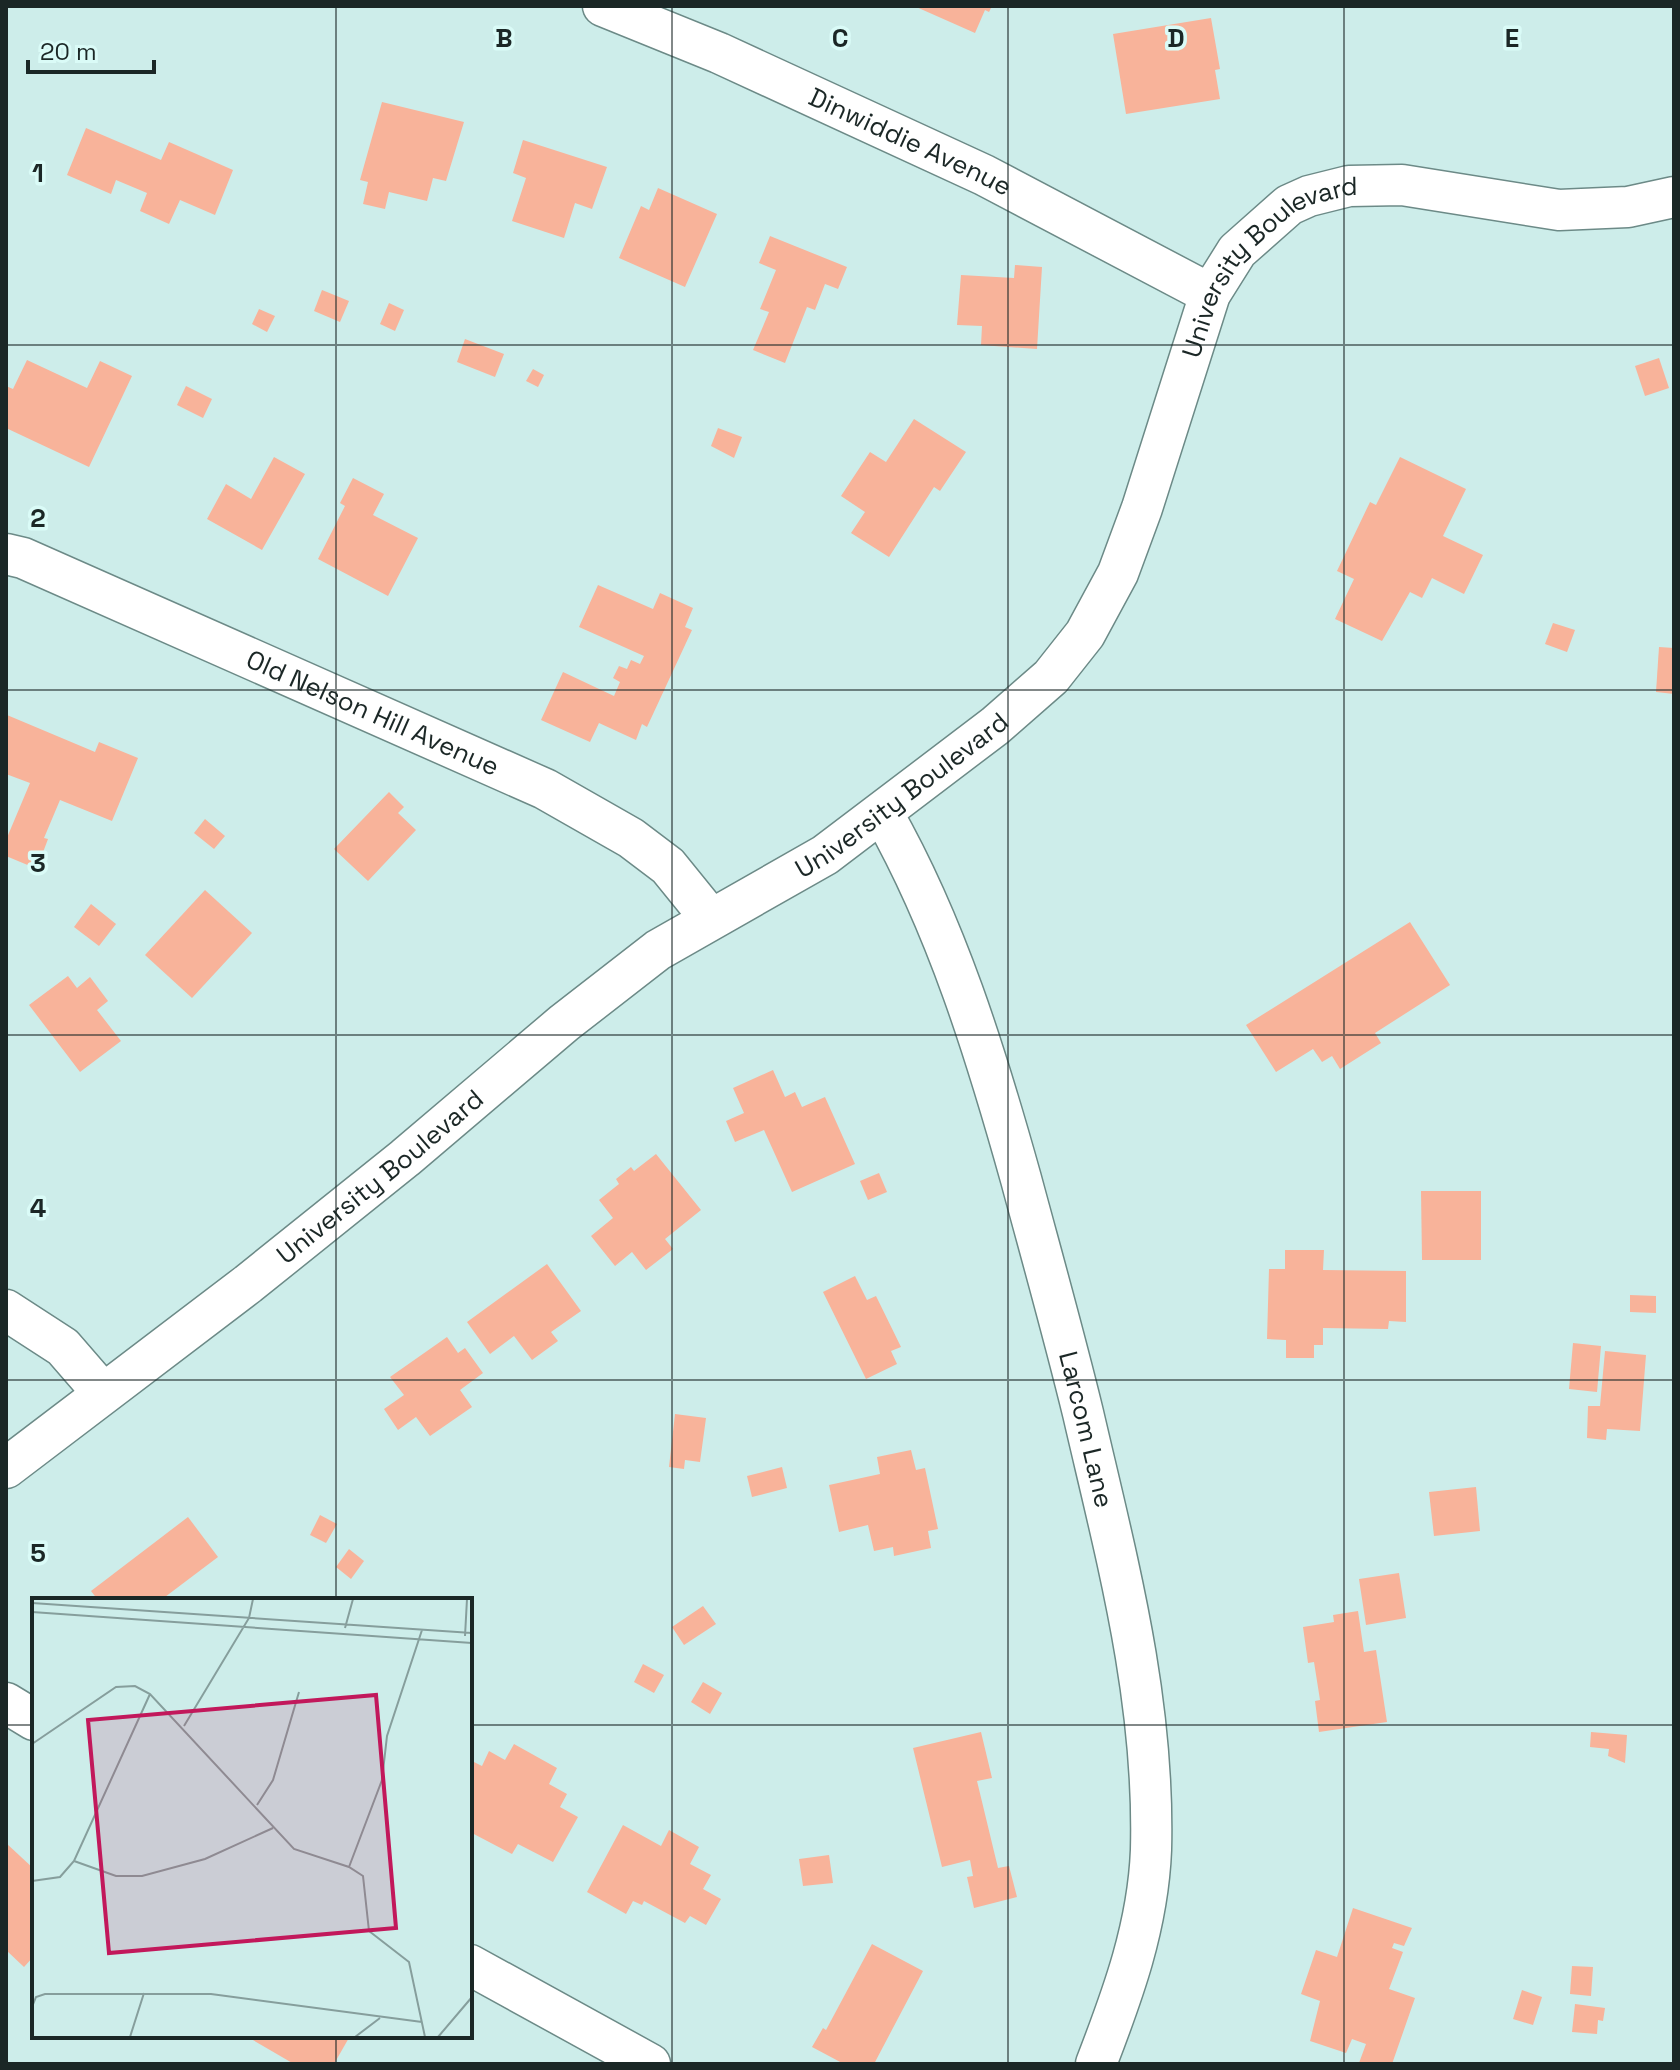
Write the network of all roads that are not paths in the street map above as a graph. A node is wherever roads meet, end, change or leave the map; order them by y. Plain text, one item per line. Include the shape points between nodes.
1 (603, 6) edge
2 (1674, 197) edge
3 (1210, 294) junction
4 (6, 554) edge
5 (883, 814) junction
6 (711, 919) junction
7 (6, 1310) edge
8 (102, 1392) junction
9 (6, 1468) edge
10 (6, 1703) edge
11 (32, 1719) edge
12 (472, 1966) edge
13 (650, 2064) edge
14 (1096, 2064) edge

1 - 3 street, Dinwiddie Avenue via 719,53 984,175
2 - 3 street, University Boulevard via 1628,207 1559,210 1402,185 1349,186 1289,205 1237,251
3 - 5 street, University Boulevard via 1142,508 1118,573 1085,634 1051,677
4 - 6 street, Old Nelson Hill Avenue via 141,608 545,789 631,838 668,866
5 - 6 street, University Boulevard via 825,855
5 - 14 street, Larcom Lane via 919,878 1003,1114 1065,1340 1140,1668 1151,1782 1146,1893 1131,1972
6 - 8 street, University Boulevard via 658,950 248,1284
7 - 8 street via 63,1347
8 - 9 street, University Boulevard
10 - 11 street
12 - 13 street

